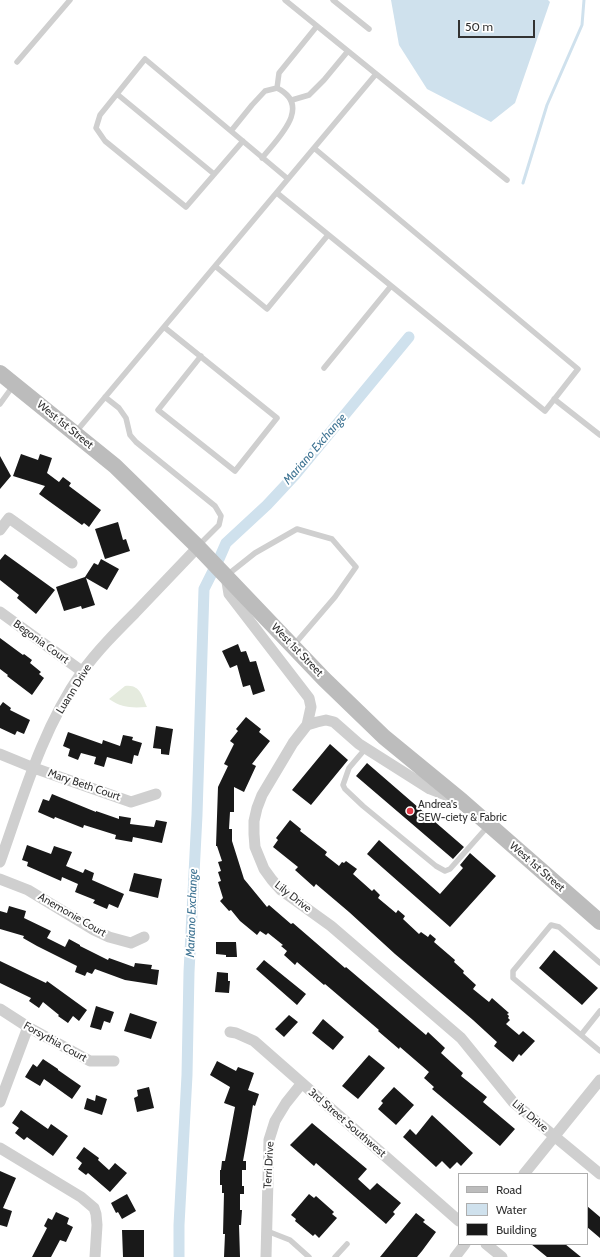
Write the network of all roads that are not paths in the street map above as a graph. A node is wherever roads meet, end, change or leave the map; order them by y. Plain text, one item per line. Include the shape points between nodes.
1 (70, 0) edge
2 (285, 0) edge
3 (333, 0) edge
4 (317, 26) junction
5 (369, 29) dead end
6 (348, 51) junction
7 (17, 62) dead end
8 (376, 74) junction
9 (277, 88) junction
10 (117, 94) junction
11 (292, 100) junction
12 (231, 131) junction
13 (243, 141) junction
14 (314, 148) junction
15 (262, 158) junction
16 (214, 174) junction
17 (288, 179) junction
18 (507, 180) dead end
19 (277, 193) junction
20 (328, 235) junction
21 (215, 266) junction
22 (391, 286) junction
23 (164, 327) junction
24 (201, 356) junction
25 (324, 368) dead end
26 (0, 373) edge
27 (14, 385) junction
28 (105, 397) junction
29 (554, 399) junction
30 (0, 404) edge
31 (75, 433) junction
32 (600, 435) edge
33 (0, 530) edge
34 (198, 547) junction
35 (72, 563) dead end
36 (226, 576) junction
37 (0, 612) edge
38 (293, 647) junction
39 (83, 672) junction
40 (307, 725) junction
41 (366, 748) junction
42 (0, 754) edge
43 (34, 768) junction
44 (156, 794) dead end
45 (462, 801) junction
46 (489, 825) junction
47 (0, 862) edge
48 (0, 879) edge
49 (600, 922) edge
50 (144, 937) dead end
51 (600, 963) edge
52 (0, 1009) edge
53 (600, 1011) edge
54 (28, 1027) junction
55 (230, 1032) dead end
56 (580, 1035) junction
57 (600, 1051) edge
58 (114, 1061) dead end
59 (600, 1080) edge
60 (302, 1083) junction
61 (0, 1102) edge
62 (555, 1136) junction
63 (0, 1148) edge
64 (525, 1173) edge
65 (600, 1174) edge
66 (458, 1220) edge
67 (267, 1231) junction
68 (347, 1244) dead end
69 (464, 1245) edge
70 (487, 1245) edge
71 (95, 1257) edge
72 (266, 1257) edge
73 (309, 1257) edge
74 (335, 1257) edge
75 (455, 1257) edge
76 (502, 1257) edge

1 - 7 lane
2 - 4 lane
3 - 5 lane
4 - 6 lane
4 - 9 lane via 280,73
6 - 8 lane
6 - 11 lane via 309,95
8 - 14 lane
8 - 18 lane
9 - 11 lane
9 - 12 lane via 265,91
10 - 12 lane via 145,59
10 - 16 lane
10 - 16 lane via 100,115 96,128 105,141 186,207
11 - 15 lane via 293,113 290,121
12 - 13 lane
13 - 15 lane
13 - 16 lane
14 - 17 lane
14 - 29 lane via 578,369
15 - 17 lane
17 - 19 lane
19 - 20 lane
19 - 21 lane
20 - 21 lane via 267,309
20 - 22 lane
21 - 23 lane
22 - 25 lane
22 - 29 lane via 545,411
23 - 24 lane
23 - 28 lane
24 - 24 lane via 278,418 235,471 158,410
26 - 27 main road, West 1st Street
27 - 30 lane
27 - 31 main road, West 1st Street
28 - 31 lane
28 - 34 lane via 119,408 126,418 130,435 136,442 215,506 221,516 219,525
29 - 32 lane
31 - 34 main road, West 1st Street via 115,466
33 - 35 street via 10,518
34 - 36 main road, West 1st Street
34 - 39 street, Luann Drive via 107,641
36 - 38 main road, West 1st Street
36 - 38 lane via 255,553 297,529 332,539 356,567 335,597
36 - 40 street via 229,594 309,698 311,707
37 - 39 street, Begonia Court
38 - 45 main road, West 1st Street via 384,737
39 - 43 street, Luann Drive via 60,709
40 - 41 street via 326,720 334,722
40 - 62 street, Lily Drive via 289,750 257,808 254,821 255,847 264,870 281,890 331,926 461,1038 513,1102
41 - 45 street via 430,789
41 - 46 lane via 349,768 343,785 345,789 445,872
42 - 43 street, Mary Beth Court
43 - 44 street, Mary Beth Court via 131,802
43 - 47 street, Luann Drive
45 - 46 main road, West 1st Street
46 - 49 main road, West 1st Street
48 - 50 street, Anemonie Court via 28,890 109,937 131,943
51 - 56 lane via 559,927 551,925 513,970 513,978
52 - 54 street, Forsythia Court
53 - 56 lane
54 - 58 street, Forsythia Court via 90,1061
54 - 61 street
55 - 60 street, 3rd Street Southwest via 254,1041
56 - 57 lane
59 - 62 street
60 - 66 street, 3rd Street Southwest
60 - 67 street, Terri Drive via 275,1121 269,1140
62 - 64 street
62 - 65 street, Lily Drive
63 - 71 street via 81,1197 94,1208 97,1225
67 - 72 street, Terri Drive
67 - 73 lane via 290,1240
68 - 74 lane
69 - 75 street
70 - 76 street

